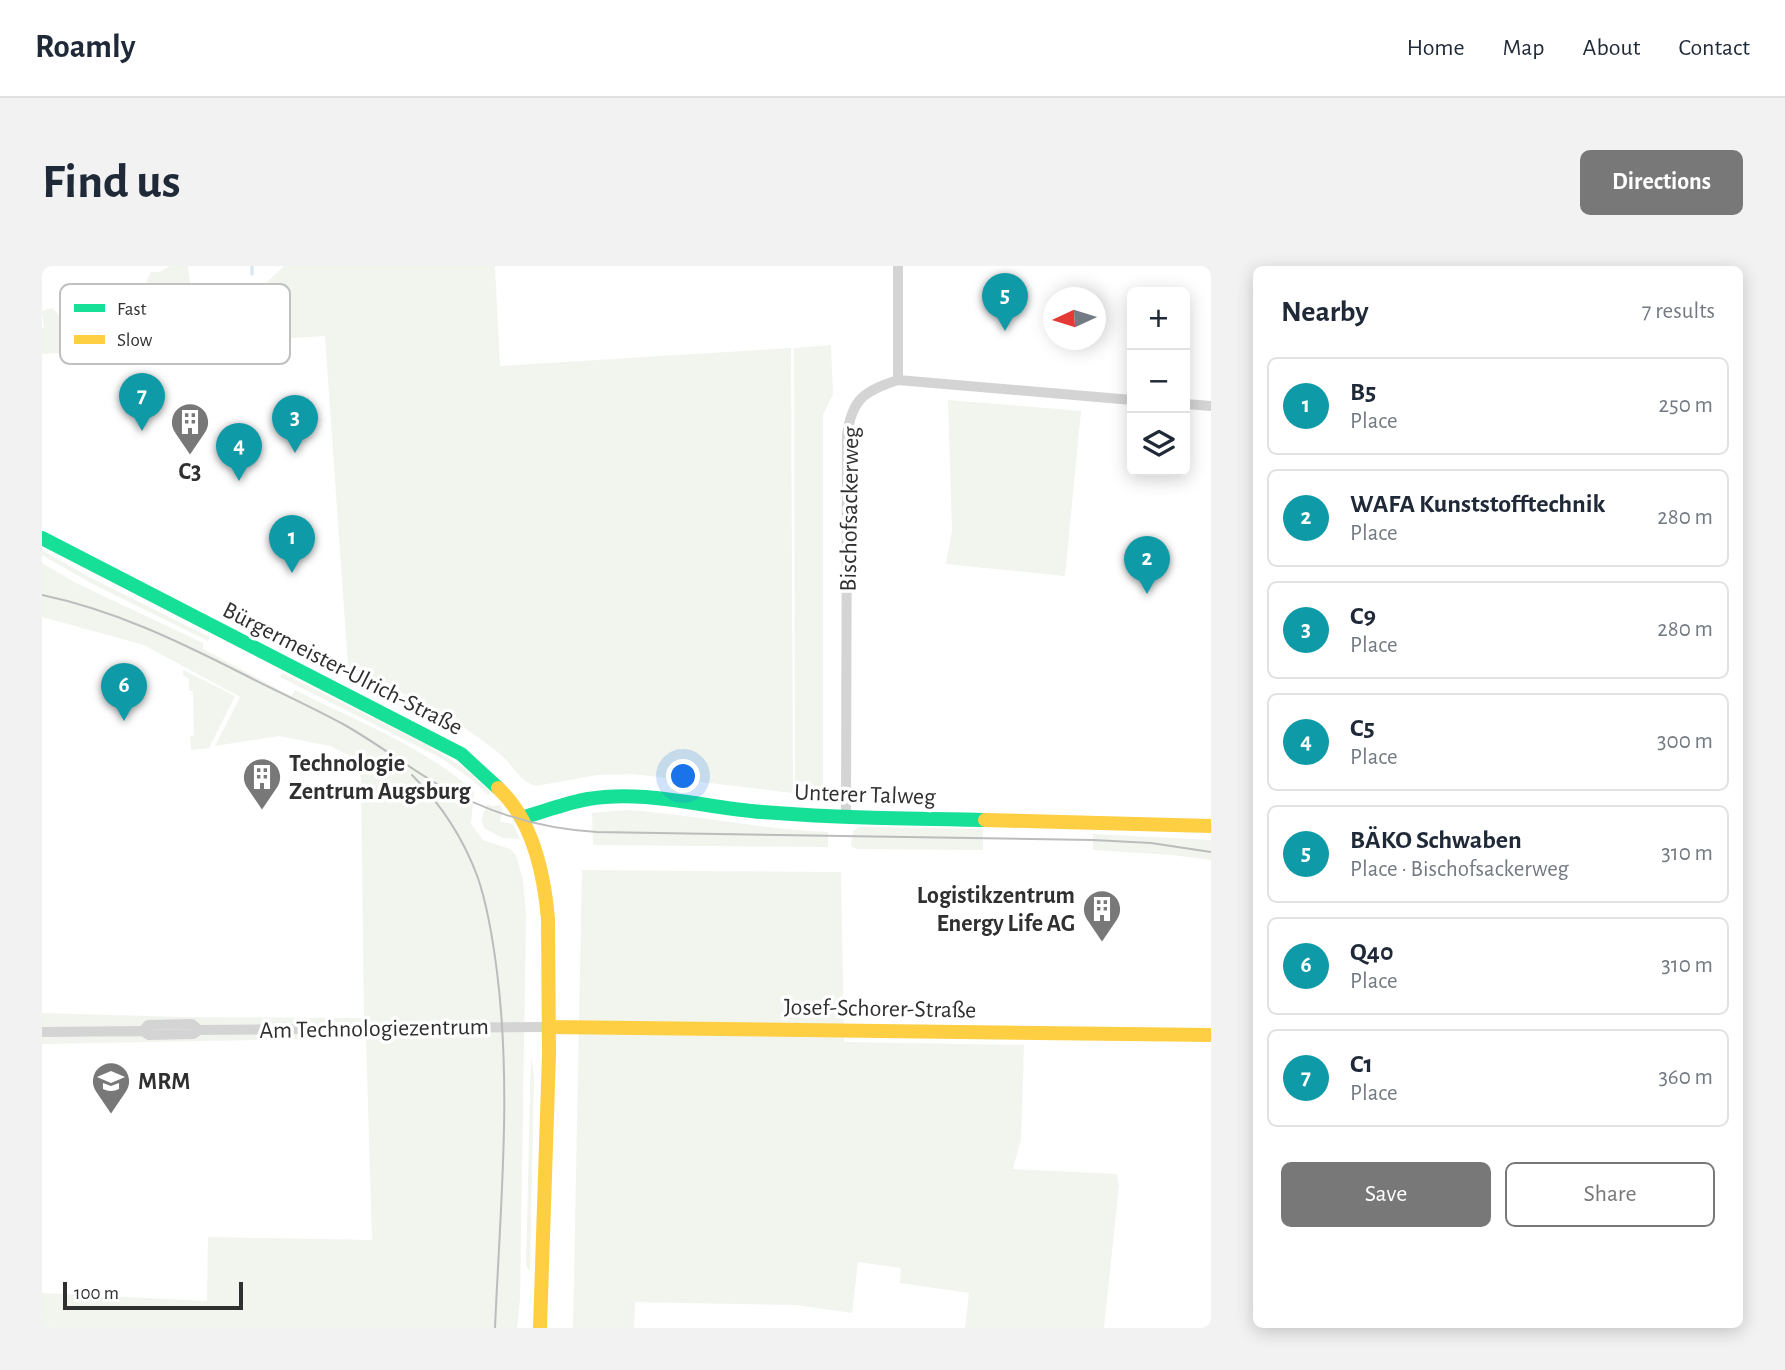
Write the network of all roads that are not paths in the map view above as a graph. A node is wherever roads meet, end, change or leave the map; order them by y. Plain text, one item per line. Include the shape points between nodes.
1 (898, 266) edge
2 (898, 380) junction
3 (1127, 400) edge
4 (1190, 404) edge
5 (1211, 406) edge
6 (42, 538) edge
7 (846, 817) junction
8 (521, 818) junction
9 (1211, 826) edge
10 (549, 1027) junction
11 (42, 1032) edge
12 (1211, 1035) edge
13 (540, 1328) edge

1 - 2 street
2 - 3 street, Bischofsackerweg
2 - 7 street, Bischofsackerweg via 872,388 854,405 847,435
4 - 5 street
6 - 8 street, Bürgermeister-Ulrich-Straße via 461,754 505,794
7 - 8 street, Unterer Talweg via 620,797 589,799
7 - 9 street, Unterer Talweg
8 - 10 street, Bürgermeister-Ulrich-Straße via 534,846 546,897
10 - 11 street, Am Technologiezentrum via 199,1030 192,1024 178,1024 148,1025 143,1031
10 - 12 street, Josef-Schorer-Straße
10 - 13 street, Bürgermeister-Ulrich-Straße

